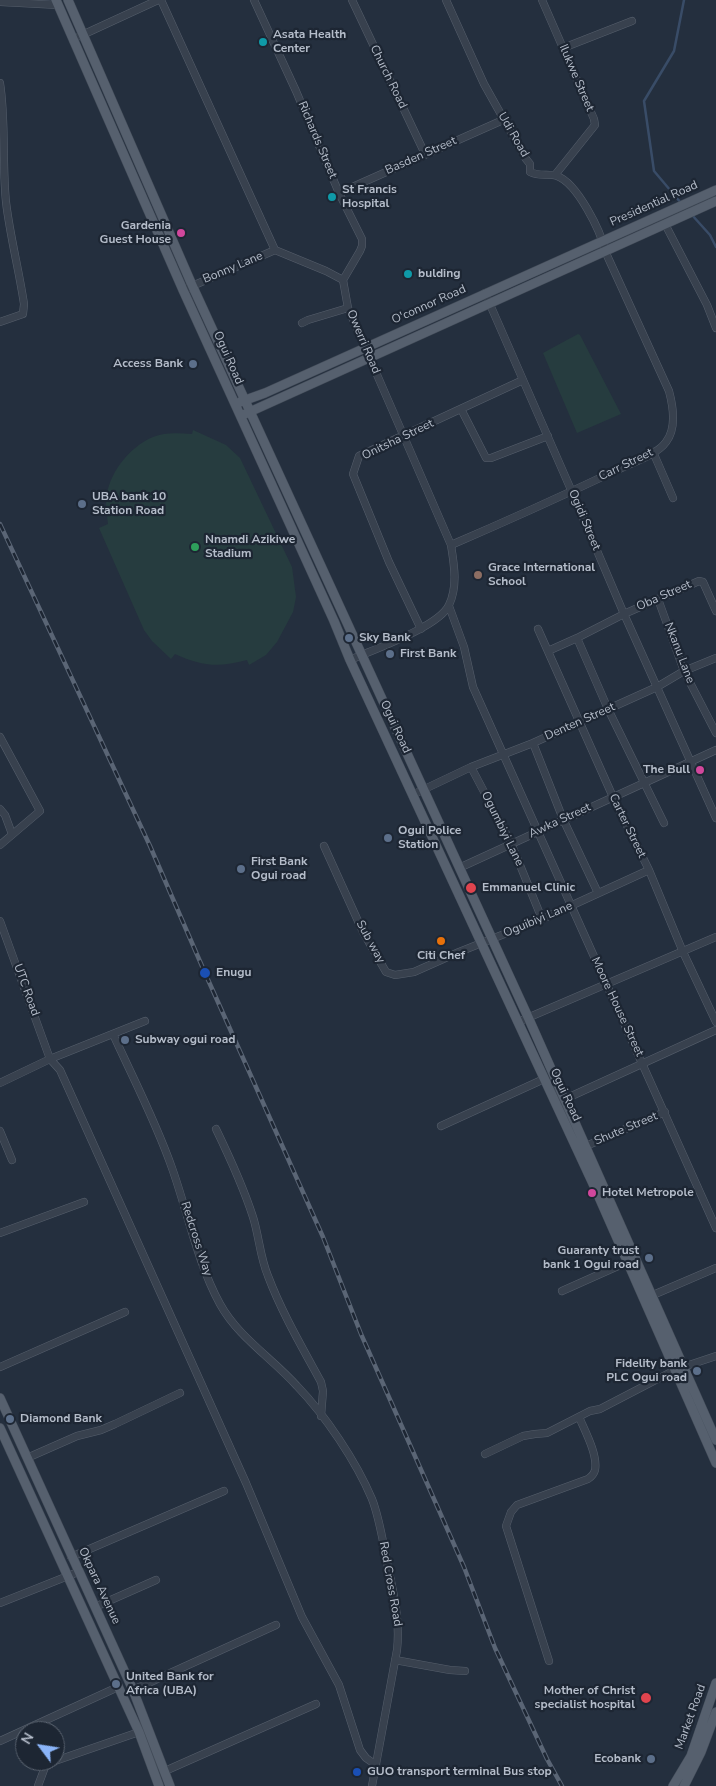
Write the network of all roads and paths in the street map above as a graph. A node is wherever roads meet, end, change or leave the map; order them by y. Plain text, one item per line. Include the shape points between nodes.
1 (68, 0) edge
2 (159, 0) edge
3 (254, 0) edge
4 (352, 0) edge
5 (446, 0) edge
6 (542, 0) edge
7 (0, 2) edge
8 (57, 3) edge
9 (632, 21) dead end
10 (83, 35) junction
11 (72, 39) junction
12 (564, 48) junction
13 (0, 83) edge
14 (503, 120) junction
15 (425, 154) junction
16 (555, 175) junction
17 (716, 190) edge
18 (339, 193) junction
19 (702, 196) junction
20 (716, 201) edge
21 (706, 206) junction
22 (665, 224) junction
23 (603, 241) junction
24 (275, 250) junction
25 (605, 251) junction
26 (343, 280) junction
27 (192, 285) junction
28 (183, 290) junction
29 (485, 294) junction
30 (490, 303) junction
31 (348, 308) junction
32 (0, 317) edge
33 (0, 322) edge
34 (302, 324) dead end
35 (716, 328) edge
36 (365, 348) junction
37 (369, 358) junction
38 (523, 380) junction
39 (237, 385) junction
40 (267, 397) junction
41 (244, 400) junction
42 (236, 405) junction
43 (462, 409) junction
44 (250, 411) junction
45 (241, 416) junction
46 (257, 426) junction
47 (403, 436) junction
48 (548, 436) junction
49 (654, 452) junction
50 (572, 492) junction
51 (673, 498) dead end
52 (451, 545) junction
53 (658, 599) junction
54 (449, 606) junction
55 (716, 611) edge
56 (624, 614) junction
57 (421, 629) junction
58 (538, 629) dead end
59 (577, 638) junction
60 (548, 651) junction
61 (361, 655) junction
62 (716, 658) edge
63 (350, 660) junction
64 (684, 671) junction
65 (657, 687) junction
66 (608, 709) junction
67 (580, 722) junction
68 (716, 733) edge
69 (0, 737) edge
70 (533, 743) junction
71 (716, 750) edge
72 (503, 755) junction
73 (691, 763) junction
74 (471, 767) junction
75 (645, 782) junction
76 (423, 790) junction
77 (412, 795) junction
78 (613, 797) junction
79 (0, 808) edge
80 (716, 818) edge
81 (564, 819) junction
82 (664, 823) dead end
83 (538, 831) junction
84 (12, 834) junction
85 (511, 843) junction
86 (0, 845) edge
87 (324, 846) dead end
88 (459, 868) junction
89 (649, 870) junction
90 (598, 893) junction
91 (570, 906) junction
92 (542, 919) junction
93 (0, 921) edge
94 (716, 937) edge
95 (491, 940) junction
96 (481, 943) junction
97 (683, 952) junction
98 (605, 983) junction
99 (528, 1017) junction
100 (145, 1021) dead end
101 (518, 1022) junction
102 (716, 1022) edge
103 (716, 1030) edge
104 (113, 1034) junction
105 (50, 1059) junction
106 (643, 1063) junction
107 (544, 1079) junction
108 (0, 1083) edge
109 (565, 1099) junction
110 (665, 1112) junction
111 (441, 1126) dead end
112 (216, 1129) dead end
113 (0, 1132) edge
114 (586, 1146) junction
115 (12, 1160) dead end
116 (84, 1202) dead end
117 (716, 1228) edge
118 (0, 1233) edge
119 (627, 1262) junction
120 (716, 1268) edge
121 (562, 1290) dead end
122 (653, 1295) junction
123 (125, 1312) dead end
124 (716, 1356) edge
125 (0, 1367) edge
126 (679, 1368) junction
127 (180, 1393) dead end
128 (0, 1398) edge
129 (321, 1416) junction
130 (579, 1417) junction
131 (11, 1423) junction
132 (0, 1428) edge
133 (716, 1440) edge
134 (485, 1454) dead end
135 (27, 1458) junction
136 (716, 1463) edge
137 (224, 1491) dead end
138 (71, 1557) junction
139 (78, 1572) junction
140 (68, 1576) junction
141 (156, 1580) dead end
142 (0, 1603) edge
143 (95, 1607) junction
144 (276, 1625) dead end
145 (395, 1660) junction
146 (549, 1661) dead end
147 (465, 1671) dead end
148 (716, 1683) edge
149 (118, 1687) junction
150 (133, 1690) junction
151 (316, 1704) dead end
152 (716, 1712) edge
153 (138, 1732) junction
154 (0, 1741) edge
155 (154, 1742) junction
156 (144, 1746) junction
157 (65, 1758) edge
158 (376, 1764) junction
159 (44, 1771) edge
160 (165, 1771) junction
161 (38, 1786) edge
162 (159, 1786) edge
163 (170, 1786) edge
164 (372, 1786) edge
165 (673, 1786) edge
166 (684, 1786) edge

1 - 10 main road, Ogui Road
2 - 10 street
2 - 24 street
3 - 18 street, Richards Street
4 - 15 street, Church Road
5 - 14 street, Udi Road
6 - 12 street, Ilukwe Street
7 - 8 street
8 - 11 main road, Ogui Road
9 - 12 street
10 - 11 street
10 - 27 main road, Ogui Road
11 - 28 main road, Ogui Road
12 - 16 street, Ilukwe Street via 595,125
13 - 33 street via 6,203 24,304 23,314
14 - 15 street, Basden Street
14 - 16 street, Udi Road via 530,164 530,172
15 - 18 street, Basden Street
16 - 23 street via 575,191
17 - 19 main road, Presidential Road
18 - 26 street, Richards Street via 362,239 362,246
19 - 21 main road
19 - 23 main road, Presidential Road
20 - 21 main road, Presidential Road
21 - 22 main road, Presidential Road
22 - 25 main road, Presidential Road
22 - 35 street
23 - 25 street, Carr Street
23 - 29 main road, O'connor Road
24 - 26 street
24 - 27 street, Bonny Lane
25 - 30 main road, O'connor Road
25 - 49 street, Carr Street via 672,403 671,433 667,442
26 - 31 street, Owerri Road
27 - 28 street, Bonny Lane
27 - 39 main road, Ogui Road
28 - 42 main road, Ogui Road
29 - 30 street, Ogidi Street
29 - 36 main road, O'connor Road
30 - 37 main road, O'connor Road
30 - 38 street, Ogidi Street
31 - 34 street
31 - 36 street, Owerri Road
32 - 33 street
36 - 37 street, Owerri Road
36 - 40 main road, O'connor Road
37 - 40 main road, O'connor Road
37 - 47 street, Owerri Road
38 - 43 street, Onitsha Street
38 - 48 street, Ogidi Street
39 - 40 main road via 250,393
39 - 41 main road, Ogui Road
40 - 41 main road
40 - 44 main road
40 - 46 main road
41 - 42 main road
41 - 44 main road, Ogui Road
42 - 45 main road, Ogui Road
43 - 47 street, Onitsha Street
43 - 48 street via 486,458
44 - 45 main road
44 - 46 main road, Ogui Road
45 - 63 main road, Ogui Road
46 - 61 main road, Ogui Road
47 - 52 street, Owerri Road
47 - 57 street, Onitsha Street via 359,456 353,474
48 - 50 street, Ogidi Street
49 - 50 street, Carr Street
49 - 51 street
50 - 52 street, Carr Street
50 - 56 street, Ogidi Street
52 - 54 street, Owerri Road via 455,574
53 - 55 street, Oba Street via 702,581
53 - 56 street, Oba Street
53 - 64 street, Nkanu Lane
54 - 57 street
54 - 72 street via 464,647 473,687
56 - 59 street, Oba Street
56 - 65 street, Ogidi Street
57 - 61 street
58 - 60 street, Carter Street
59 - 60 street, Oba Street
59 - 66 street
60 - 67 street, Carter Street
61 - 63 street
61 - 76 main road, Ogui Road
62 - 64 street, Denten Street
63 - 77 main road, Ogui Road
64 - 65 street, Denten Street
64 - 68 street, Nkanu Lane
65 - 66 street, Denten Street
65 - 73 street, Ogidi Street
66 - 67 street, Denten Street
66 - 75 street
67 - 70 street, Denten Street
67 - 78 street, Carter Street
69 - 84 street via 40,811
70 - 72 street, Denten Street
70 - 81 street
71 - 73 street, Awka Street
72 - 74 street, Denten Street
72 - 83 street, Moore House Street
73 - 75 street, Awka Street
73 - 80 street, Ogidi Street
74 - 76 street, Denten Street
74 - 85 street, Ogumbiyi Lane
75 - 78 street, Awka Street
75 - 82 street
76 - 77 street, Denten Street
76 - 88 main road, Ogui Road
77 - 96 main road, Ogui Road
78 - 81 street, Awka Street
78 - 89 street, Carter Street
79 - 84 street
81 - 83 street, Awka Street
81 - 90 street
83 - 85 street, Awka Street
83 - 91 street, Moore House Street
84 - 86 street
85 - 88 street, Awka Street
85 - 92 street, Ogumbiyi Lane
87 - 96 street, Sub way via 363,932 386,972 401,975 414,972
88 - 95 main road, Ogui Road
89 - 90 street, Oguibiyi Lane
89 - 97 street, Carter Street
90 - 91 street, Oguibiyi Lane
91 - 92 street, Oguibiyi Lane
91 - 98 street, Moore House Street
92 - 95 street, Oguibiyi Lane
93 - 105 street, UTC Road
94 - 97 street
95 - 96 street, Oguibiyi Lane
95 - 99 main road, Ogui Road
96 - 101 main road, Ogui Road
97 - 98 street
97 - 102 street, Carter Street
98 - 99 street
98 - 106 street, Moore House Street
99 - 101 street
99 - 109 main road, Ogui Road
100 - 104 street
101 - 107 main road, Ogui Road
103 - 106 street
104 - 105 street
104 - 129 street, Redcross Way via 166,1152 211,1285 221,1305 230,1321 297,1385
105 - 108 street
105 - 158 street, UTC Road via 60,1070 246,1483 302,1617 339,1685 360,1750
106 - 109 street
106 - 110 street, Moore House Street
107 - 111 street
107 - 119 main road, Ogui Road
109 - 114 main road, Ogui Road
110 - 114 street, Shute Street
110 - 117 street, Moore House Street
112 - 129 street via 240,1178 268,1276 286,1319 321,1382
113 - 115 street
114 - 122 main road, Ogui Road
116 - 118 street
119 - 121 street
119 - 126 main road, Ogui Road
120 - 122 street
122 - 126 main road, Ogui Road
123 - 125 street
124 - 126 street
126 - 130 street
126 - 133 main road, Ogui Road
126 - 136 main road, Ogui Road
127 - 135 street via 101,1430 77,1436
128 - 131 main road, Okpara Avenue
129 - 145 street, Red Cross Road via 360,1475 375,1509 397,1610 399,1630
130 - 134 street via 547,1433 523,1436
130 - 146 street via 592,1449 594,1474 518,1505 511,1512 506,1526
131 - 132 main road
131 - 135 main road, Okpara Avenue
132 - 140 main road, Okpara Avenue
135 - 138 main road, Okpara Avenue
137 - 138 street
138 - 139 main road, Okpara Avenue
139 - 140 street
139 - 143 main road, Okpara Avenue
140 - 142 street
140 - 149 main road, Okpara Avenue
141 - 143 street
143 - 150 main road, Okpara Avenue
144 - 150 street
145 - 147 street
145 - 158 street, Red Cross Road
148 - 165 main road, Market Road via 691,1756
149 - 153 main road, Okpara Avenue
149 - 154 street
150 - 155 main road, Okpara Avenue
151 - 160 street
152 - 166 main road, Market Road
153 - 156 main road, Okpara Avenue
153 - 157 street
155 - 156 main road
155 - 160 main road, Okpara Avenue
156 - 162 main road, Okpara Avenue
158 - 164 street, Red Cross Road
159 - 161 street
160 - 163 main road, Okpara Avenue

